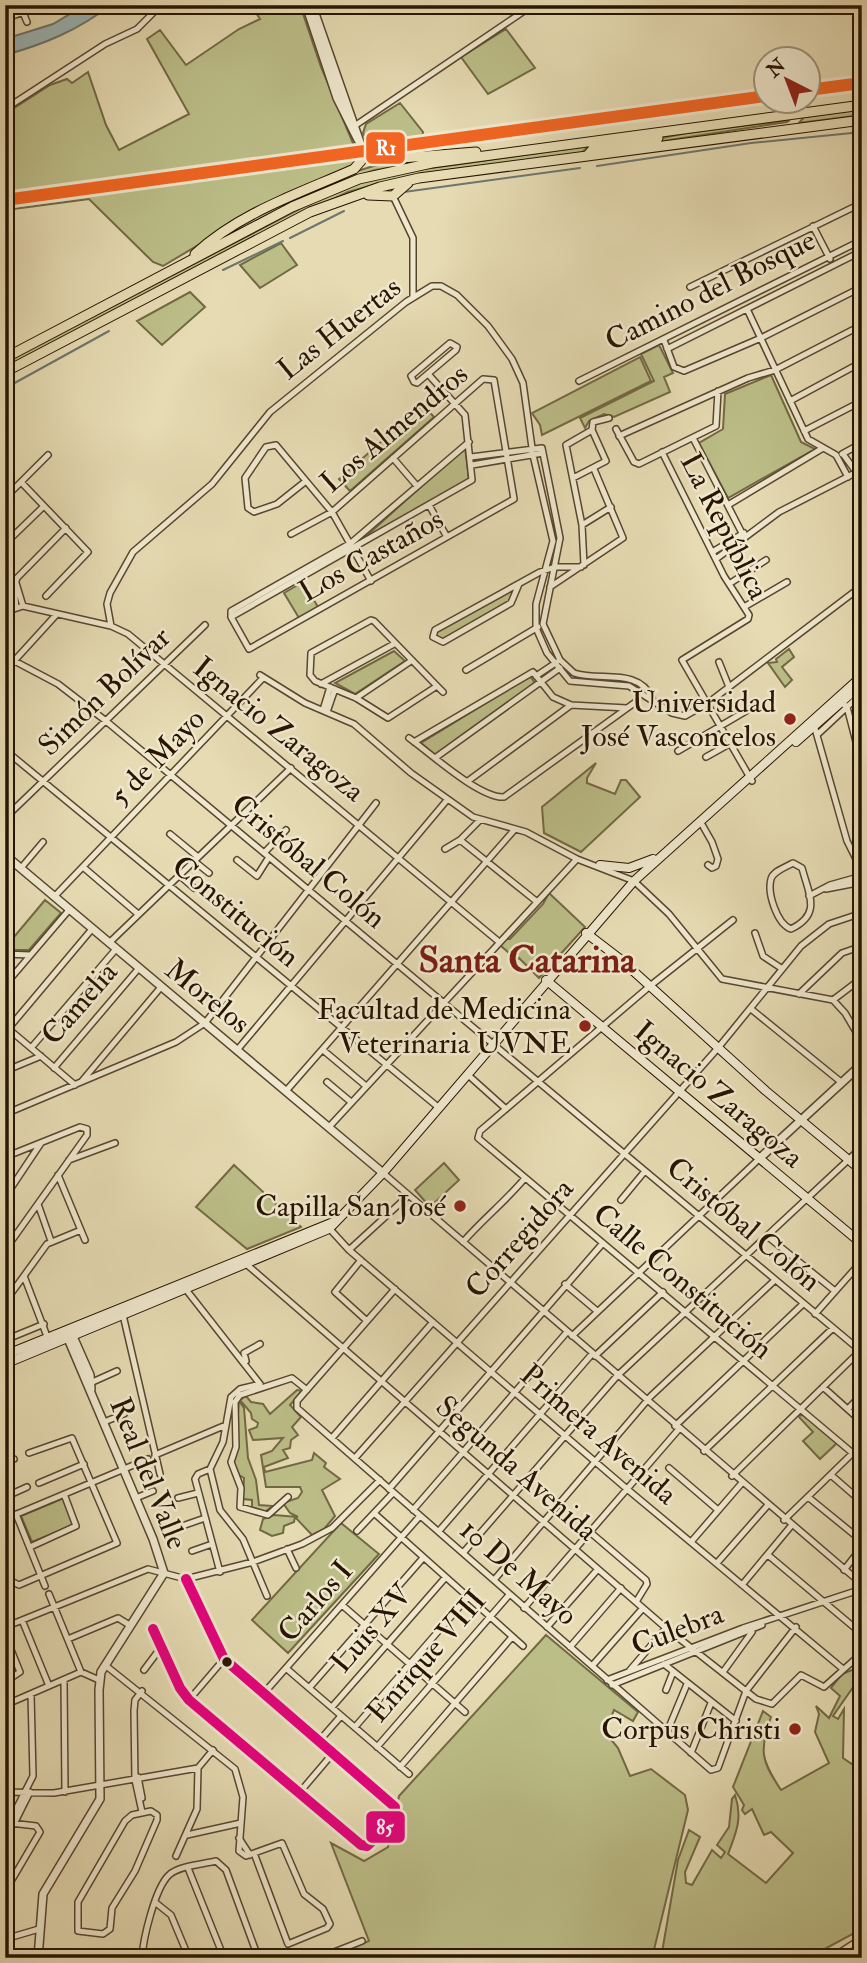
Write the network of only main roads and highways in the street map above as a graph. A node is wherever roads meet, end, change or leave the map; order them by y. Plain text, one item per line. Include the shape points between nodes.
1 (862, 105) edge
2 (822, 111) edge
3 (785, 116) edge
4 (799, 116) edge
5 (862, 120) edge
6 (700, 127) junction
7 (721, 138) junction
8 (498, 155) junction
9 (587, 156) junction
10 (419, 178) junction
11 (342, 199) junction
12 (188, 261) junction
13 (5, 358) edge
14 (5, 372) edge
15 (862, 676) edge
16 (862, 684) edge
17 (814, 727) junction
18 (701, 823) junction
19 (673, 846) junction
20 (600, 865) road end
21 (635, 882) junction
22 (586, 933) junction
23 (546, 980) junction
24 (862, 1171) edge
25 (862, 1244) edge
26 (183, 1286) junction
27 (69, 1333) junction
28 (7, 1360) edge

1 - 2 main road
3 - 6 main road
4 - 7 main road via 788,126
5 - 7 main road
6 - 8 main road
6 - 9 main road via 594,148
7 - 9 main road
8 - 12 main road via 396,169 342,184
8 - 12 main road via 447,153 377,160 363,151 354,169 312,185 230,228
9 - 10 main road
10 - 11 main road
10 - 11 main road via 393,196
11 - 14 main road
12 - 13 main road
15 - 17 main road
16 - 17 main road via 844,705
17 - 18 main road
18 - 19 main road
18 - 21 main road
19 - 20 main road via 636,867
19 - 21 main road
21 - 22 main road
22 - 23 main road
22 - 24 main road
23 - 25 main road, Ignacio Zaragoza
23 - 26 main road via 383,1172 331,1224
26 - 27 main road
26 - 27 main road via 123,1315
27 - 28 main road
27 - 28 main road via 20,1349

